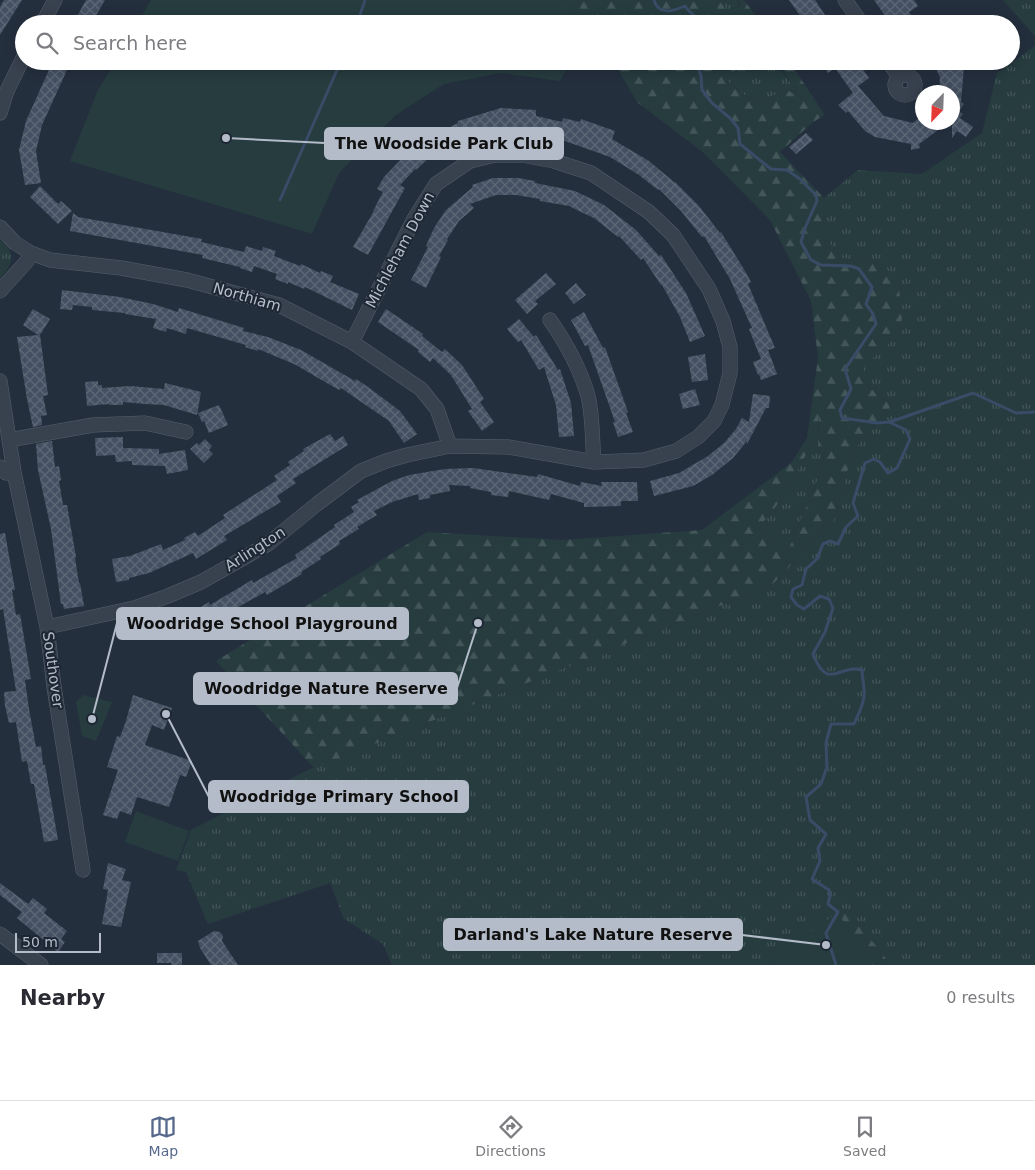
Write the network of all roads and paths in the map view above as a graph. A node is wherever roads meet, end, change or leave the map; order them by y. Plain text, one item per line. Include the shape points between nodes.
1 (55, 0) edge
2 (845, 0) edge
3 (47, 15) edge
4 (856, 15) edge
5 (17, 70) edge
6 (894, 70) edge
7 (899, 77) dead end
8 (0, 113) edge
9 (0, 227) edge
10 (31, 253) junction
11 (0, 291) edge
12 (550, 320) dead end
13 (352, 342) junction
14 (0, 381) edge
15 (186, 432) dead end
16 (9, 440) junction
17 (450, 446) junction
18 (594, 462) junction
19 (0, 467) edge
20 (14, 472) junction
21 (47, 627) junction
22 (83, 870) dead end
23 (0, 934) edge
24 (41, 965) edge

1 - 3 street
2 - 4 street
5 - 8 street
6 - 7 street
9 - 10 street, Northiam via 15,243
10 - 11 street
10 - 13 street, Northiam via 50,260 187,280 279,305
12 - 18 street via 565,343 588,397
13 - 17 street, Northiam via 421,389 437,409
13 - 18 street, Michleham Down via 414,220 436,184 470,161 495,155 522,155 592,173 649,212 673,234 709,289 730,347 730,373 722,405 714,421 698,437 676,451 644,460
14 - 16 street, Southover
15 - 16 street via 144,424 93,425
16 - 20 street, Southover
17 - 18 street, Michleham Down via 508,447
17 - 21 street, Arlington via 407,454 362,471 268,544 201,582 134,608
19 - 20 street via 6,472
20 - 21 street, Southover
21 - 22 street, Southover
23 - 24 street

